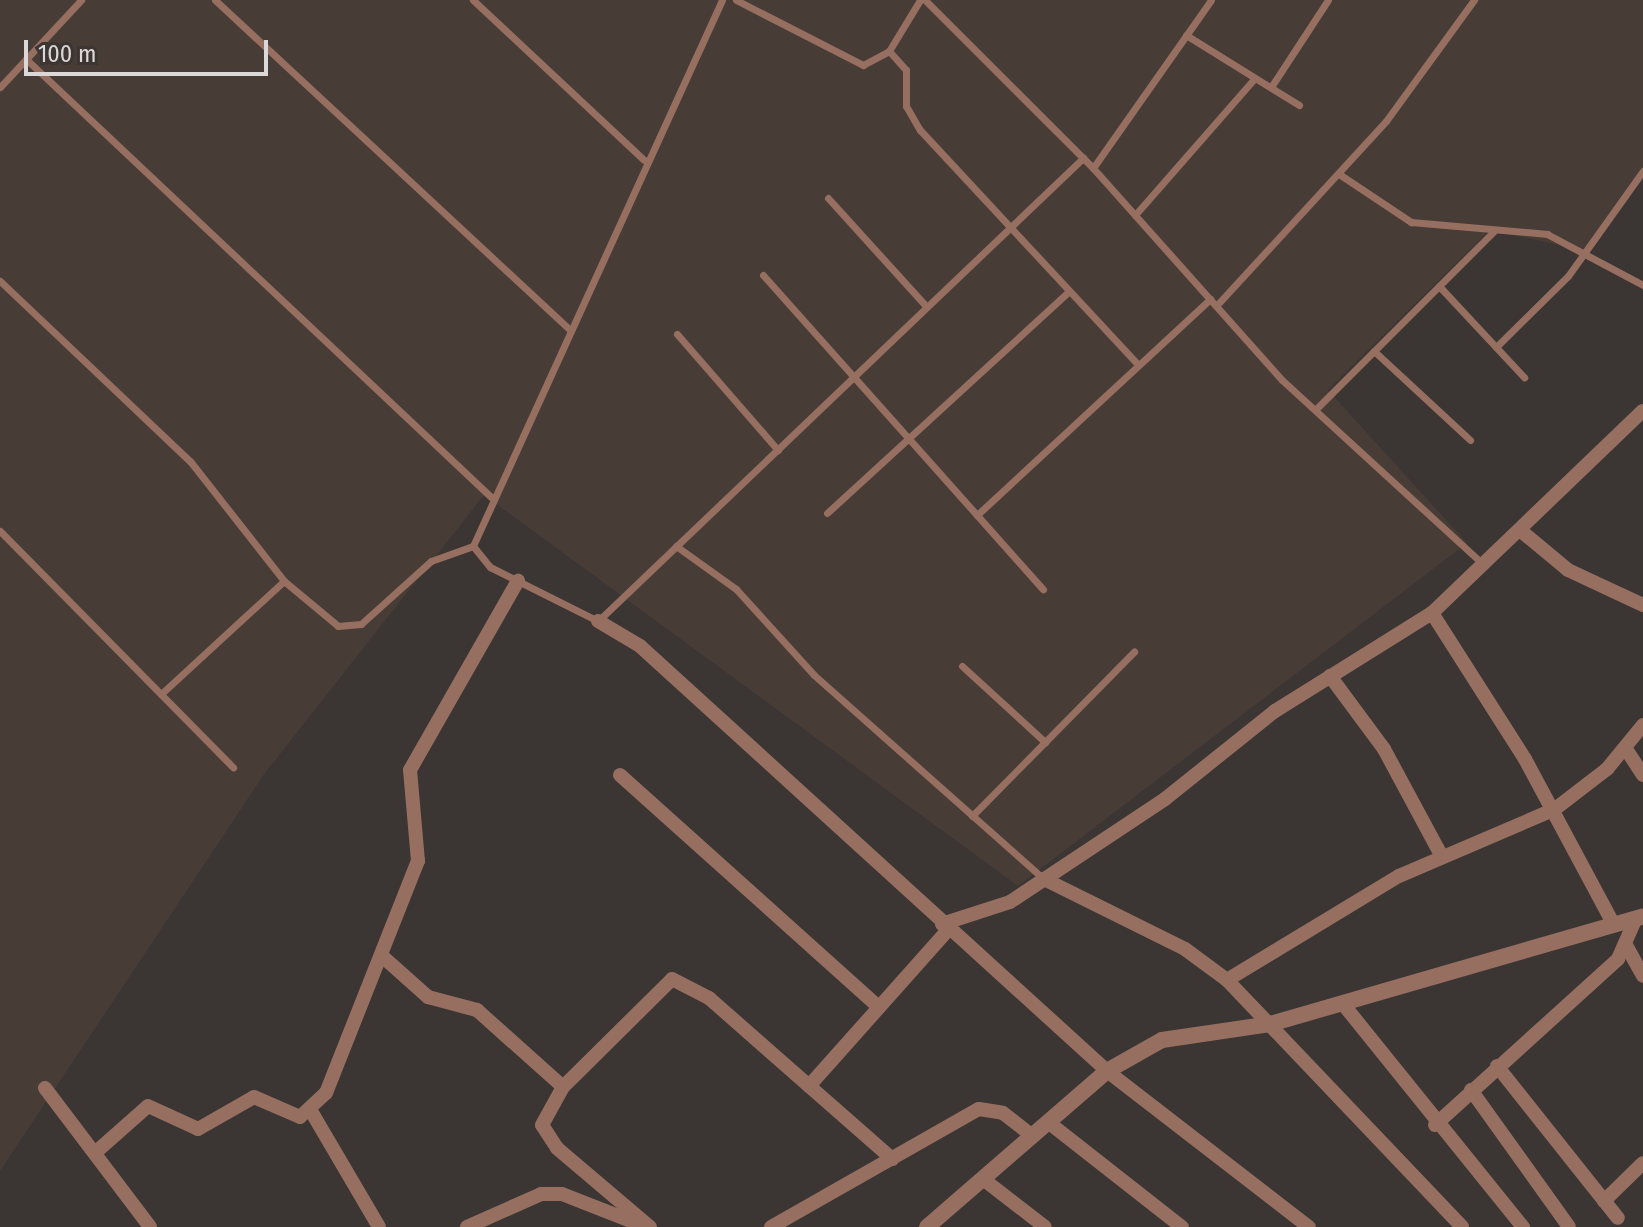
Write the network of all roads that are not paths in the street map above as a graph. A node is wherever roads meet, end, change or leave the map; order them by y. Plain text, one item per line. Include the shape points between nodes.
1 (81, 0) edge
2 (215, 0) edge
3 (473, 0) edge
4 (722, 0) edge
5 (736, 0) edge
6 (922, 0) edge
7 (1211, 0) edge
8 (1328, 0) edge
9 (1474, 0) edge
10 (1186, 35) junction
11 (889, 51) junction
12 (26, 59) junction
13 (1255, 78) junction
14 (0, 87) edge
15 (1271, 87) junction
16 (1299, 105) dead end
17 (1083, 158) junction
18 (644, 160) junction
19 (1093, 168) junction
20 (1643, 171) edge
21 (1339, 174) junction
22 (828, 198) dead end
23 (1135, 215) junction
24 (1010, 228) junction
25 (1495, 230) junction
26 (1588, 249) junction
27 (763, 275) dead end
28 (0, 281) edge
29 (1643, 285) edge
30 (1439, 286) junction
31 (1069, 291) junction
32 (1210, 299) junction
33 (1216, 306) junction
34 (927, 307) junction
35 (569, 329) junction
36 (677, 334) dead end
37 (1496, 347) junction
38 (1374, 351) junction
39 (1138, 365) junction
40 (854, 376) junction
41 (1524, 377) dead end
42 (1316, 409) junction
43 (1643, 411) edge
44 (909, 438) junction
45 (1470, 440) dead end
46 (778, 450) junction
47 (491, 497) junction
48 (827, 513) dead end
49 (977, 515) junction
50 (0, 531) edge
51 (1521, 531) junction
52 (473, 546) junction
53 (676, 546) junction
54 (1487, 568) junction
55 (284, 581) junction
56 (518, 581) junction
57 (1043, 589) dead end
58 (1643, 605) edge
59 (1432, 613) junction
60 (598, 621) junction
61 (1134, 652) dead end
62 (962, 666) dead end
63 (1330, 676) junction
64 (161, 694) junction
65 (1643, 725) edge
66 (1045, 742) junction
67 (1626, 749) junction
68 (233, 767) dead end
69 (620, 775) dead end
70 (1643, 775) edge
71 (1555, 809) junction
72 (972, 816) junction
73 (1441, 855) junction
74 (1044, 879) junction
75 (1640, 917) edge
76 (1614, 925) junction
77 (945, 927) junction
78 (1627, 947) junction
79 (382, 956) junction
80 (1643, 976) edge
81 (1227, 980) junction
82 (1343, 1004) junction
83 (879, 1007) junction
84 (1270, 1024) junction
85 (1497, 1066) junction
86 (1107, 1071) junction
87 (809, 1086) junction
88 (563, 1087) junction
89 (45, 1088) dead end
90 (1471, 1090) junction
91 (311, 1111) junction
92 (1048, 1122) junction
93 (1435, 1125) junction
94 (1032, 1136) junction
95 (96, 1152) junction
96 (892, 1159) junction
97 (1643, 1163) edge
98 (983, 1179) junction
99 (1604, 1201) junction
100 (496, 1213) junction
101 (1291, 1213) junction
102 (1618, 1218) dead end
103 (150, 1227) edge
104 (379, 1227) edge
105 (467, 1227) edge
106 (484, 1227) edge
107 (648, 1227) edge
108 (771, 1227) edge
109 (927, 1227) edge
110 (1045, 1227) edge
111 (1182, 1227) edge
112 (1281, 1227) edge
113 (1309, 1227) edge
114 (1462, 1227) edge
115 (1523, 1227) edge
116 (1569, 1227) edge

1 - 12 lane
2 - 35 lane
3 - 18 lane
4 - 18 lane
5 - 11 lane via 863,65
6 - 11 lane
6 - 17 lane
7 - 10 lane
8 - 15 lane
9 - 21 lane
10 - 13 lane
10 - 19 lane
11 - 24 lane via 906,70 910,116
12 - 14 lane
12 - 47 lane
13 - 15 lane
13 - 23 lane
15 - 16 lane
17 - 19 lane
17 - 24 lane
18 - 35 lane
19 - 23 lane
20 - 26 lane
21 - 25 lane via 1411,222
21 - 33 lane
22 - 34 lane
23 - 32 lane
24 - 31 lane
24 - 34 lane
25 - 26 lane via 1522,228
25 - 30 lane
26 - 29 lane
26 - 37 lane
27 - 40 lane
28 - 55 lane via 190,461
30 - 37 lane
30 - 38 lane
31 - 39 lane
31 - 44 lane
32 - 33 lane
32 - 39 lane
33 - 42 lane
34 - 40 lane
35 - 47 lane
36 - 46 lane
37 - 41 lane
38 - 42 lane
38 - 45 lane
39 - 49 lane
40 - 44 lane
40 - 46 lane
42 - 54 lane
43 - 51 street
44 - 48 lane
44 - 49 lane
46 - 53 lane
47 - 52 lane
49 - 57 lane
50 - 64 lane
51 - 54 street
51 - 58 street via 1568,570
52 - 55 lane via 431,561 350,627 328,620
52 - 56 lane via 477,557
53 - 60 lane
53 - 72 lane via 736,589 814,675
54 - 59 street
55 - 64 lane
56 - 60 lane
56 - 79 street via 410,770 418,861
59 - 63 street
59 - 71 street
60 - 77 street via 640,646
61 - 66 lane
62 - 66 lane
63 - 73 street via 1384,749
63 - 74 street
64 - 68 lane
65 - 67 street
66 - 72 lane
67 - 70 street
67 - 71 street
69 - 83 street
71 - 73 street
71 - 76 street
72 - 74 lane
73 - 81 street
74 - 77 street via 999,907
74 - 81 street via 1185,949
75 - 76 street
75 - 78 street
76 - 82 street
77 - 83 street
77 - 86 street
78 - 80 street
78 - 85 street
79 - 88 street via 428,997 477,1010
79 - 91 street via 326,1093
81 - 84 street
82 - 84 street
82 - 93 street
83 - 87 street
84 - 86 street via 1162,1040
84 - 114 street
85 - 90 street
85 - 99 street
86 - 92 street
86 - 101 street
87 - 88 street via 709,998 672,979
87 - 96 street
88 - 107 street via 543,1111 547,1138
89 - 95 street
90 - 93 street
90 - 116 street
91 - 95 street via 288,1116 254,1097 198,1129 148,1106
91 - 104 street
92 - 94 street
92 - 111 street
93 - 115 street
94 - 96 street via 1003,1113 979,1109
94 - 98 street
95 - 103 street
96 - 108 street
97 - 99 street
98 - 109 street
98 - 110 street
99 - 102 street
100 - 105 street
100 - 106 street
100 - 107 street via 522,1199 562,1194
101 - 112 street
101 - 113 street

